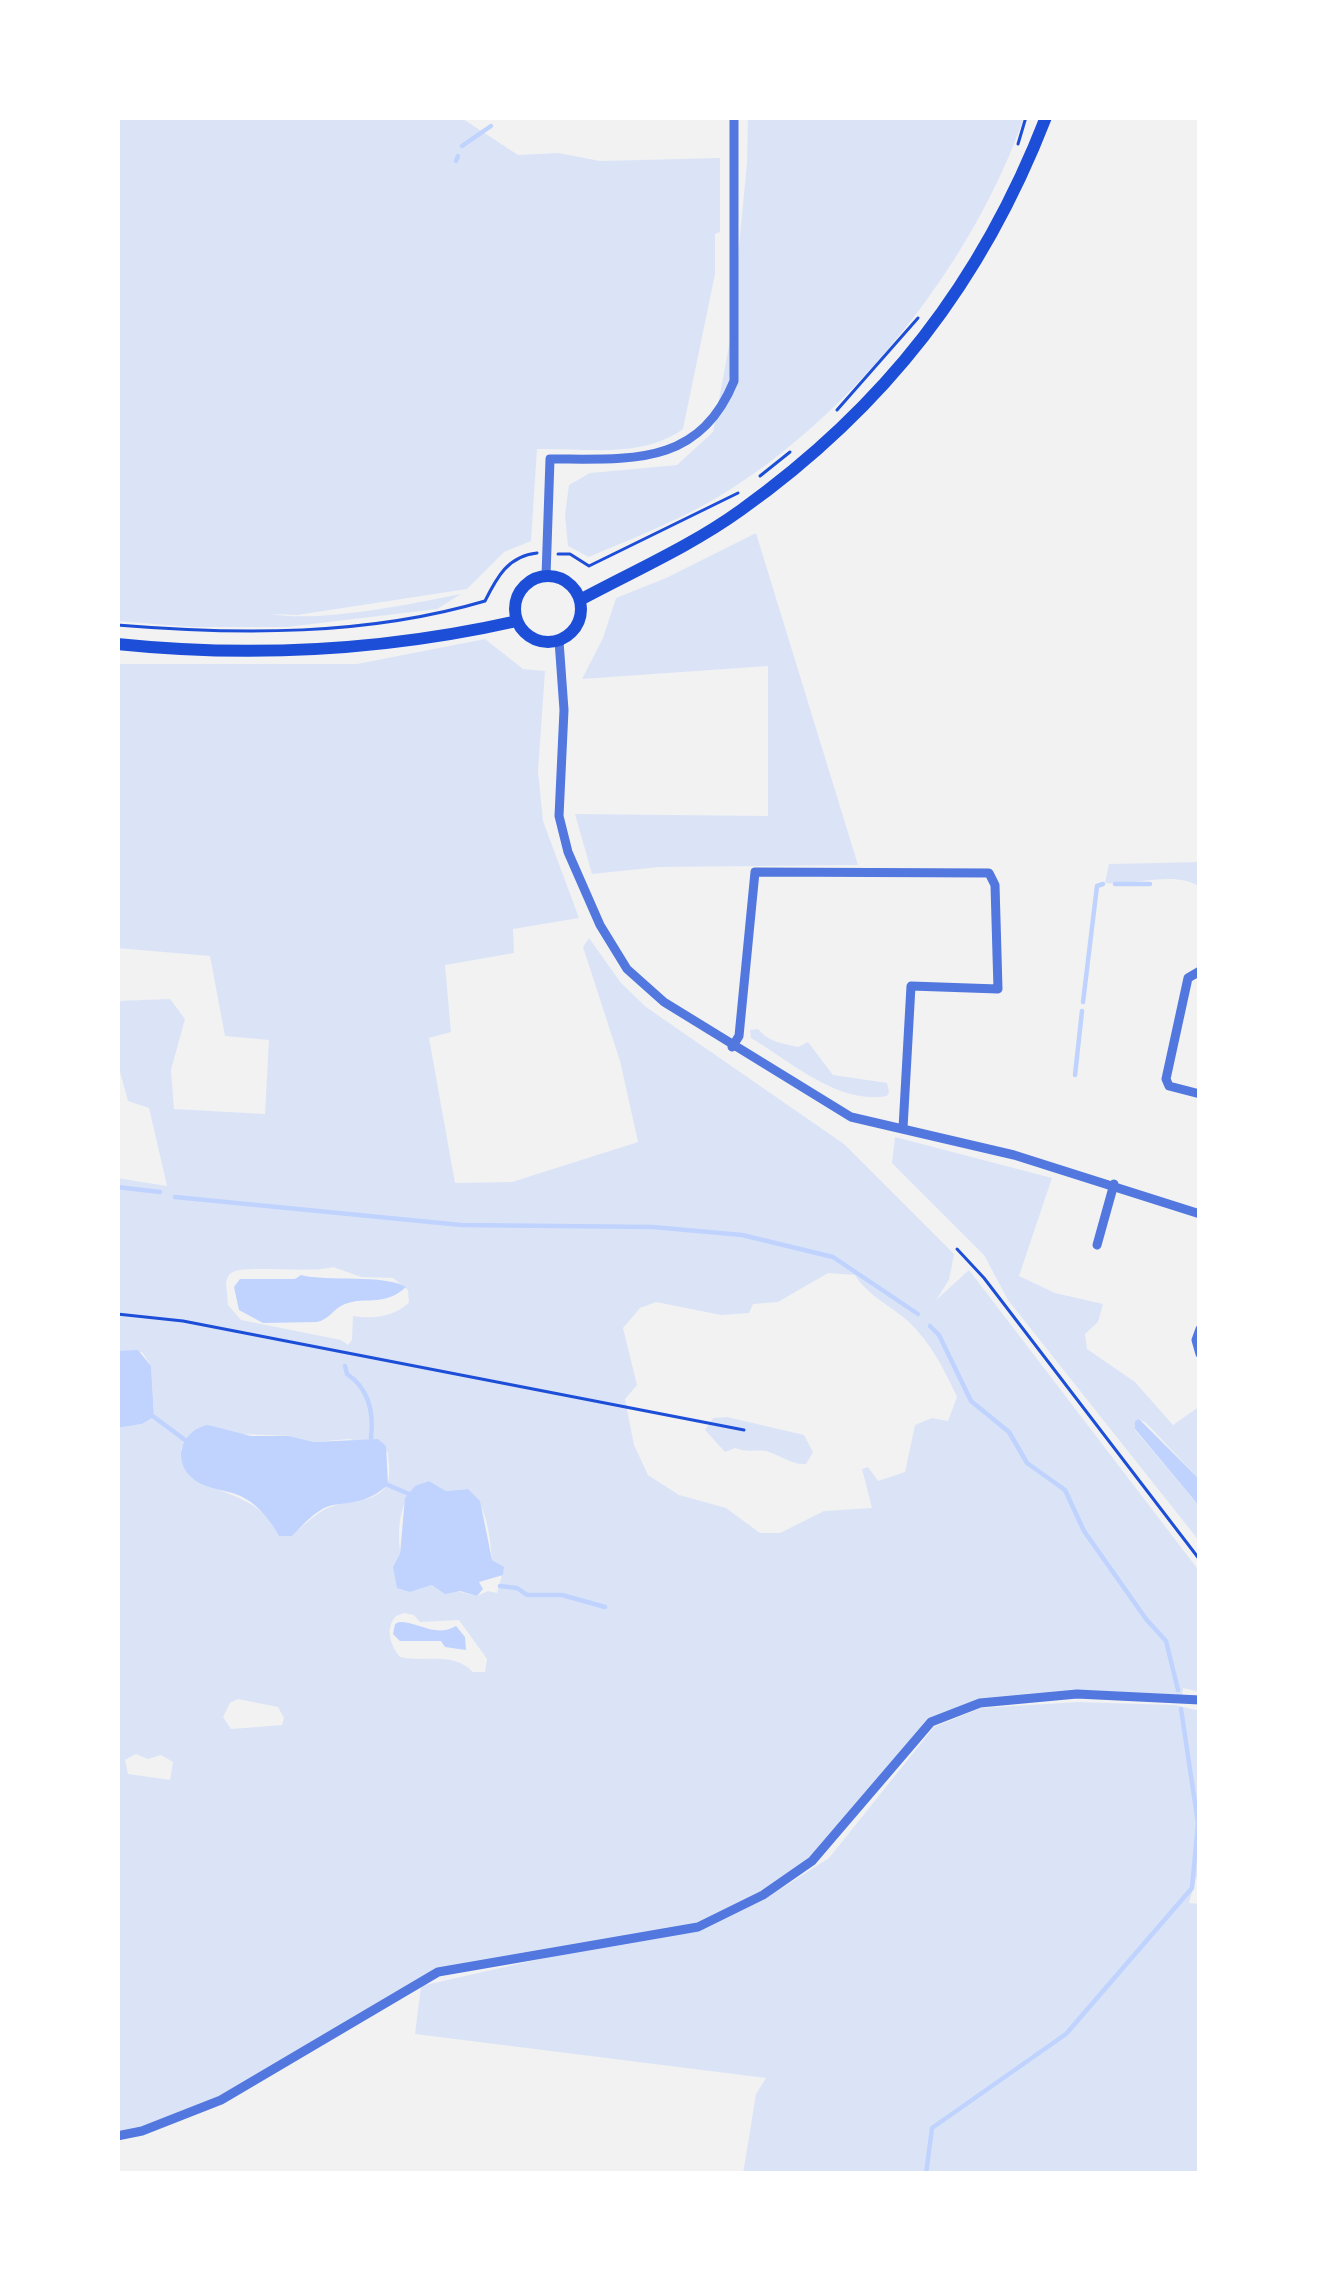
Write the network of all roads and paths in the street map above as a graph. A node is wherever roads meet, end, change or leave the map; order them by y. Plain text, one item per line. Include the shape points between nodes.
1 (734, 117) edge
2 (1026, 117) edge
3 (1046, 117) edge
4 (1014, 158) dead end
5 (928, 305) dead end
6 (834, 413) dead end
7 (804, 441) dead end
8 (755, 480) dead end
9 (739, 493) dead end
10 (544, 553) junction
11 (546, 576) junction
12 (580, 600) junction
13 (517, 621) junction
14 (117, 625) edge
15 (559, 640) junction
16 (117, 644) edge
17 (1200, 971) edge
18 (732, 1047) junction
19 (1200, 1094) edge
20 (902, 1128) junction
21 (1114, 1184) junction
22 (1200, 1214) edge
23 (1097, 1245) dead end
24 (957, 1250) dead end
25 (117, 1314) edge
26 (1200, 1329) edge
27 (1200, 1354) edge
28 (744, 1430) dead end
29 (1200, 1560) edge
30 (1200, 1700) edge
31 (117, 2136) edge

1 - 10 street via 734,381 721,411 704,430 656,454 550,459
2 - 4 path
3 - 12 main road via 982,255 945,313 880,387 823,446 740,511
5 - 6 path
7 - 8 path
9 - 10 path via 589,566 570,554
10 - 11 street
10 - 14 path via 508,564 485,601 384,622 288,632
11 - 12 main road via 563,580
11 - 13 main road via 520,591
12 - 15 main road via 580,620
13 - 15 main road via 530,637
13 - 16 main road via 338,650
15 - 18 street via 560,816 568,852 627,969
17 - 19 street via 1189,978 1166,1079 1168,1087
18 - 20 street via 851,1117
18 - 20 street via 754,872 989,873 998,989 911,986
20 - 21 street
21 - 22 street
21 - 23 street
24 - 29 path
25 - 28 path
26 - 27 street
30 - 31 street via 1077,1694 980,1703 931,1722 812,1861 763,1895 698,1927 438,1972 221,2100

